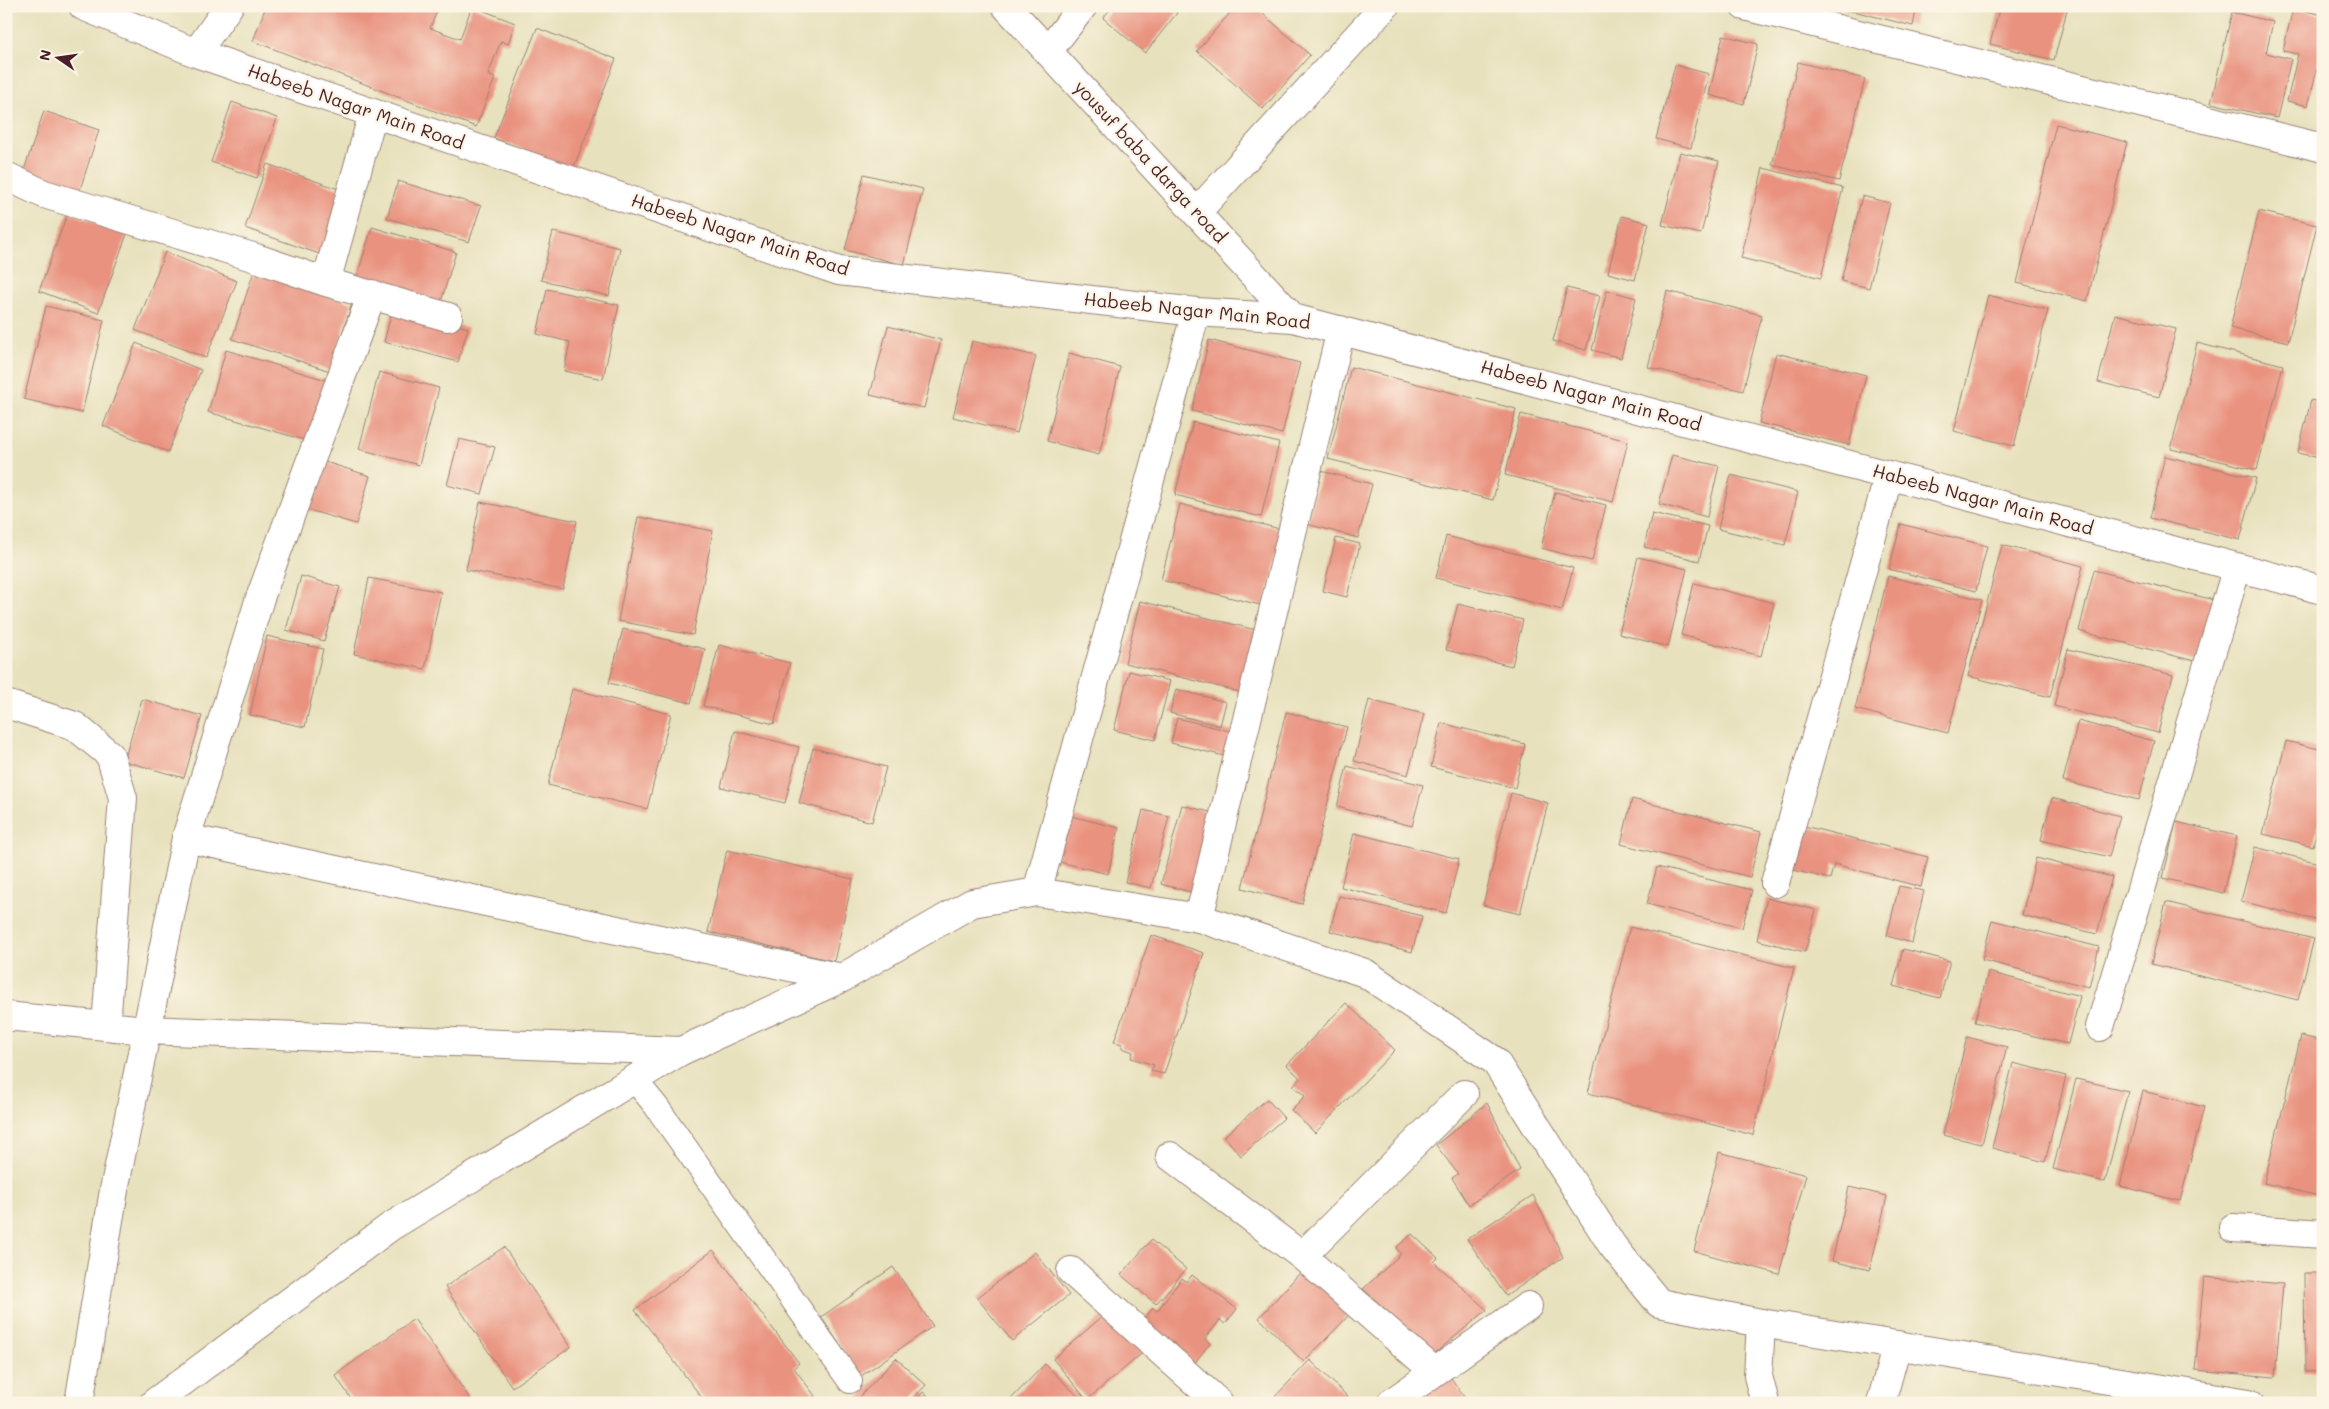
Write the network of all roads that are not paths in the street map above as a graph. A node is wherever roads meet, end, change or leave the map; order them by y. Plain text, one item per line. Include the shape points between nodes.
1 (83, 6) edge
2 (229, 6) edge
3 (1006, 6) edge
4 (1083, 6) edge
5 (1385, 6) edge
6 (1744, 6) edge
7 (1048, 51) junction
8 (196, 53) junction
9 (373, 113) junction
10 (2323, 148) edge
11 (6, 176) edge
12 (1196, 213) junction
13 (326, 282) junction
14 (372, 294) junction
15 (1196, 312) junction
16 (448, 317) dead end
17 (1293, 318) junction
18 (1342, 330) junction
19 (1889, 475) junction
20 (2237, 567) junction
21 (2323, 590) edge
22 (6, 704) edge
23 (186, 838) junction
24 (1775, 883) dead end
25 (1037, 892) junction
26 (1199, 918) junction
27 (842, 978) junction
28 (6, 1016) edge
29 (106, 1026) junction
30 (2100, 1027) dead end
31 (146, 1030) junction
32 (681, 1051) junction
33 (634, 1080) junction
34 (1464, 1094) dead end
35 (1170, 1156) dead end
36 (2233, 1228) dead end
37 (2323, 1234) edge
38 (1302, 1256) junction
39 (1071, 1271) dead end
40 (1528, 1306) dead end
41 (1761, 1323) junction
42 (1897, 1345) junction
43 (1434, 1371) junction
44 (850, 1381) dead end
45 (78, 1403) edge
46 (154, 1403) edge
47 (1219, 1403) edge
48 (1391, 1403) edge
49 (1766, 1403) edge
50 (1881, 1403) edge
51 (2249, 1403) edge

1 - 8 street, Habeeb Nagar Main Road
2 - 8 street
3 - 7 street, yousuf baba darga road
4 - 7 street
5 - 12 street
6 - 10 street
7 - 12 street, yousuf baba darga road
8 - 9 street, Habeeb Nagar Main Road
9 - 13 street
9 - 15 street, Habeeb Nagar Main Road via 839,271
11 - 13 street via 44,194
12 - 17 street, yousuf baba darga road
13 - 14 street
14 - 16 street
14 - 23 street via 260,598
15 - 17 street, Habeeb Nagar Main Road
15 - 25 street
17 - 18 street, Habeeb Nagar Main Road
18 - 19 street, Habeeb Nagar Main Road
18 - 26 street
19 - 20 street, Habeeb Nagar Main Road
19 - 24 street
20 - 21 street, Habeeb Nagar Main Road
20 - 30 street
22 - 29 street via 75,726 110,755 122,798
23 - 27 street
23 - 31 street
25 - 26 street
25 - 27 street via 972,903
26 - 41 street via 1365,973 1496,1061 1612,1245 1659,1303
27 - 32 street
28 - 29 street
29 - 31 street
31 - 32 street
31 - 45 street via 114,1190
32 - 33 street
33 - 44 lane via 656,1106
33 - 46 street via 390,1227
34 - 38 street
35 - 38 street
36 - 37 street
38 - 43 street
39 - 47 street
40 - 43 street
41 - 42 street
41 - 49 street via 1758,1376
42 - 50 street
42 - 51 street
43 - 48 street

